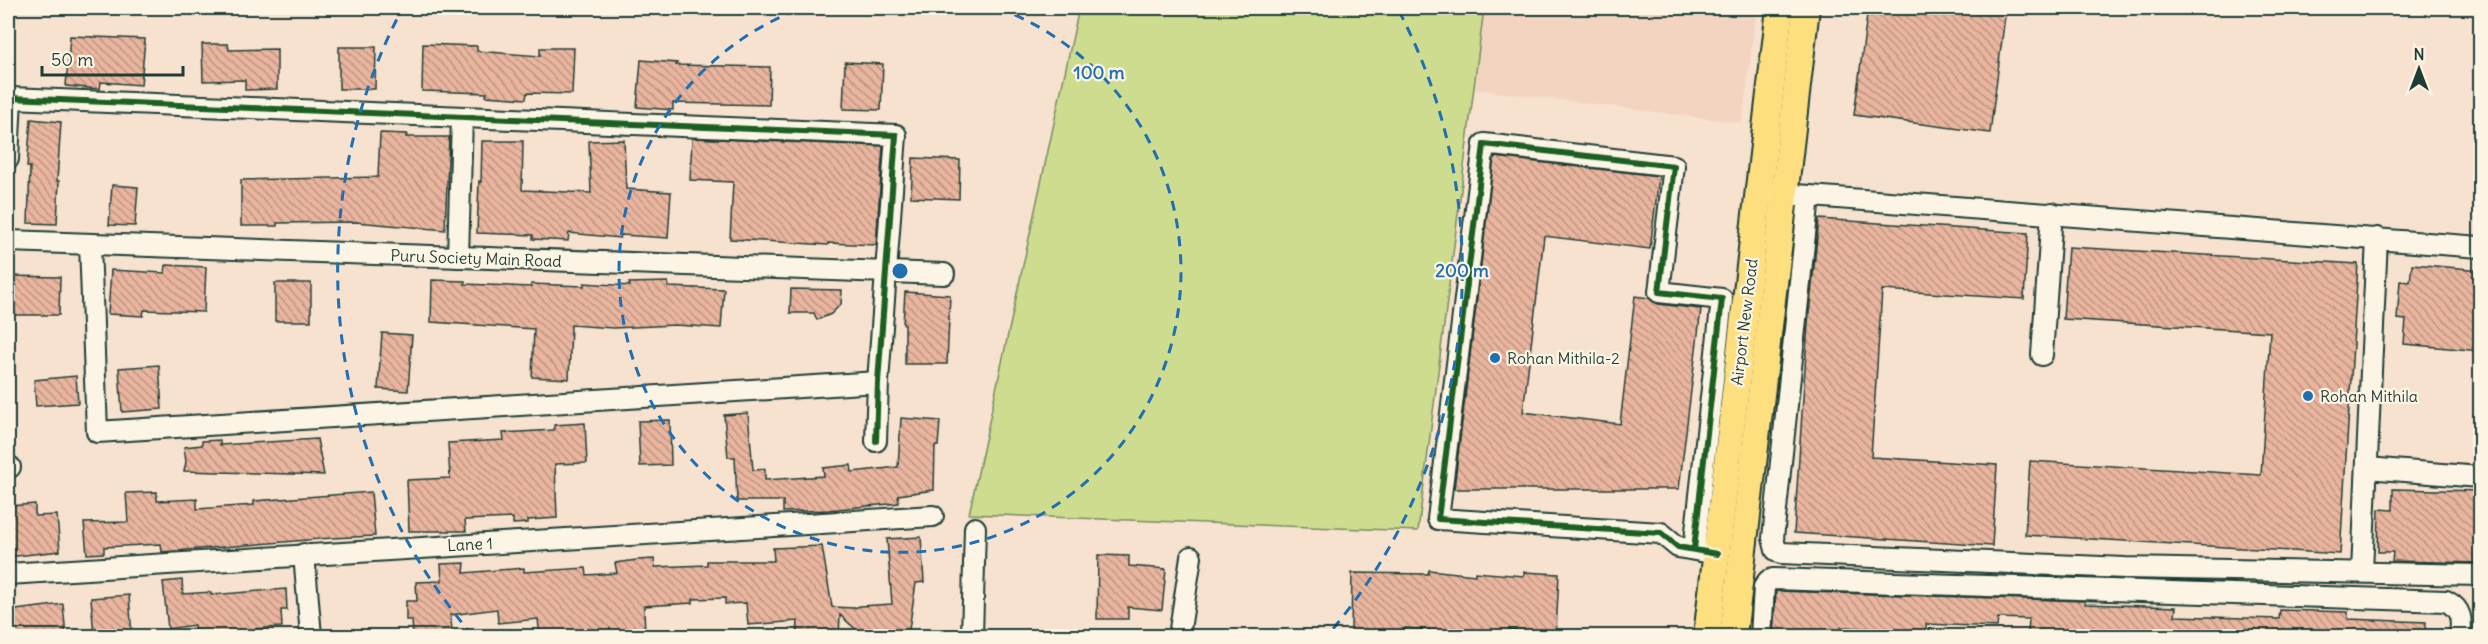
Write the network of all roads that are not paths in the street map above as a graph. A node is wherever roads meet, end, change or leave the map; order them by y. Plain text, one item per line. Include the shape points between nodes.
1 (1780, 8) edge
2 (1806, 8) edge
3 (462, 117) junction
4 (8, 159) edge
5 (1759, 192) junction
6 (1784, 194) junction
7 (1809, 196) junction
8 (2052, 213) junction
9 (2378, 238) junction
10 (8, 241) edge
11 (90, 244) junction
12 (2481, 247) edge
13 (458, 257) junction
14 (886, 272) junction
15 (944, 274) dead end
16 (2042, 355) dead end
17 (879, 382) junction
18 (876, 441) dead end
19 (2367, 468) junction
20 (2481, 477) edge
21 (933, 516) dead end
22 (975, 528) dead end
23 (1705, 552) junction
24 (303, 554) junction
25 (1191, 557) dead end
26 (2362, 571) junction
27 (8, 574) edge
28 (2481, 575) edge
29 (311, 636) edge
30 (972, 636) edge
31 (1179, 636) edge
32 (1707, 636) edge
33 (1733, 636) edge
34 (1761, 636) edge
35 (2460, 636) edge

1 - 5 main road, Airport New Road
2 - 6 main road, Airport New Road
3 - 4 street via 11,98
3 - 13 street
3 - 14 street via 896,135
5 - 6 street
5 - 23 main road, Airport New Road
6 - 7 street
6 - 33 main road, Airport New Road
7 - 8 street
7 - 26 street via 1773,538 1776,550 2125,568
8 - 9 street
8 - 16 street
9 - 12 street
9 - 19 street
10 - 11 street, Puru Society Main Road
11 - 13 street, Puru Society Main Road
11 - 17 street via 97,432
13 - 14 street, Puru Society Main Road
14 - 15 street, Puru Society Main Road
14 - 17 street
17 - 18 street
19 - 20 street
19 - 26 street
21 - 24 street, Lane 1
22 - 30 street
23 - 23 street via 1678,547 1661,533 1438,519 1484,144 1674,166 1659,292 1722,299
23 - 32 main road, Airport New Road
24 - 27 street, Lane 1
24 - 29 street
25 - 31 street
26 - 28 street
34 - 35 street via 1764,587 1773,579 2446,601 2461,615

